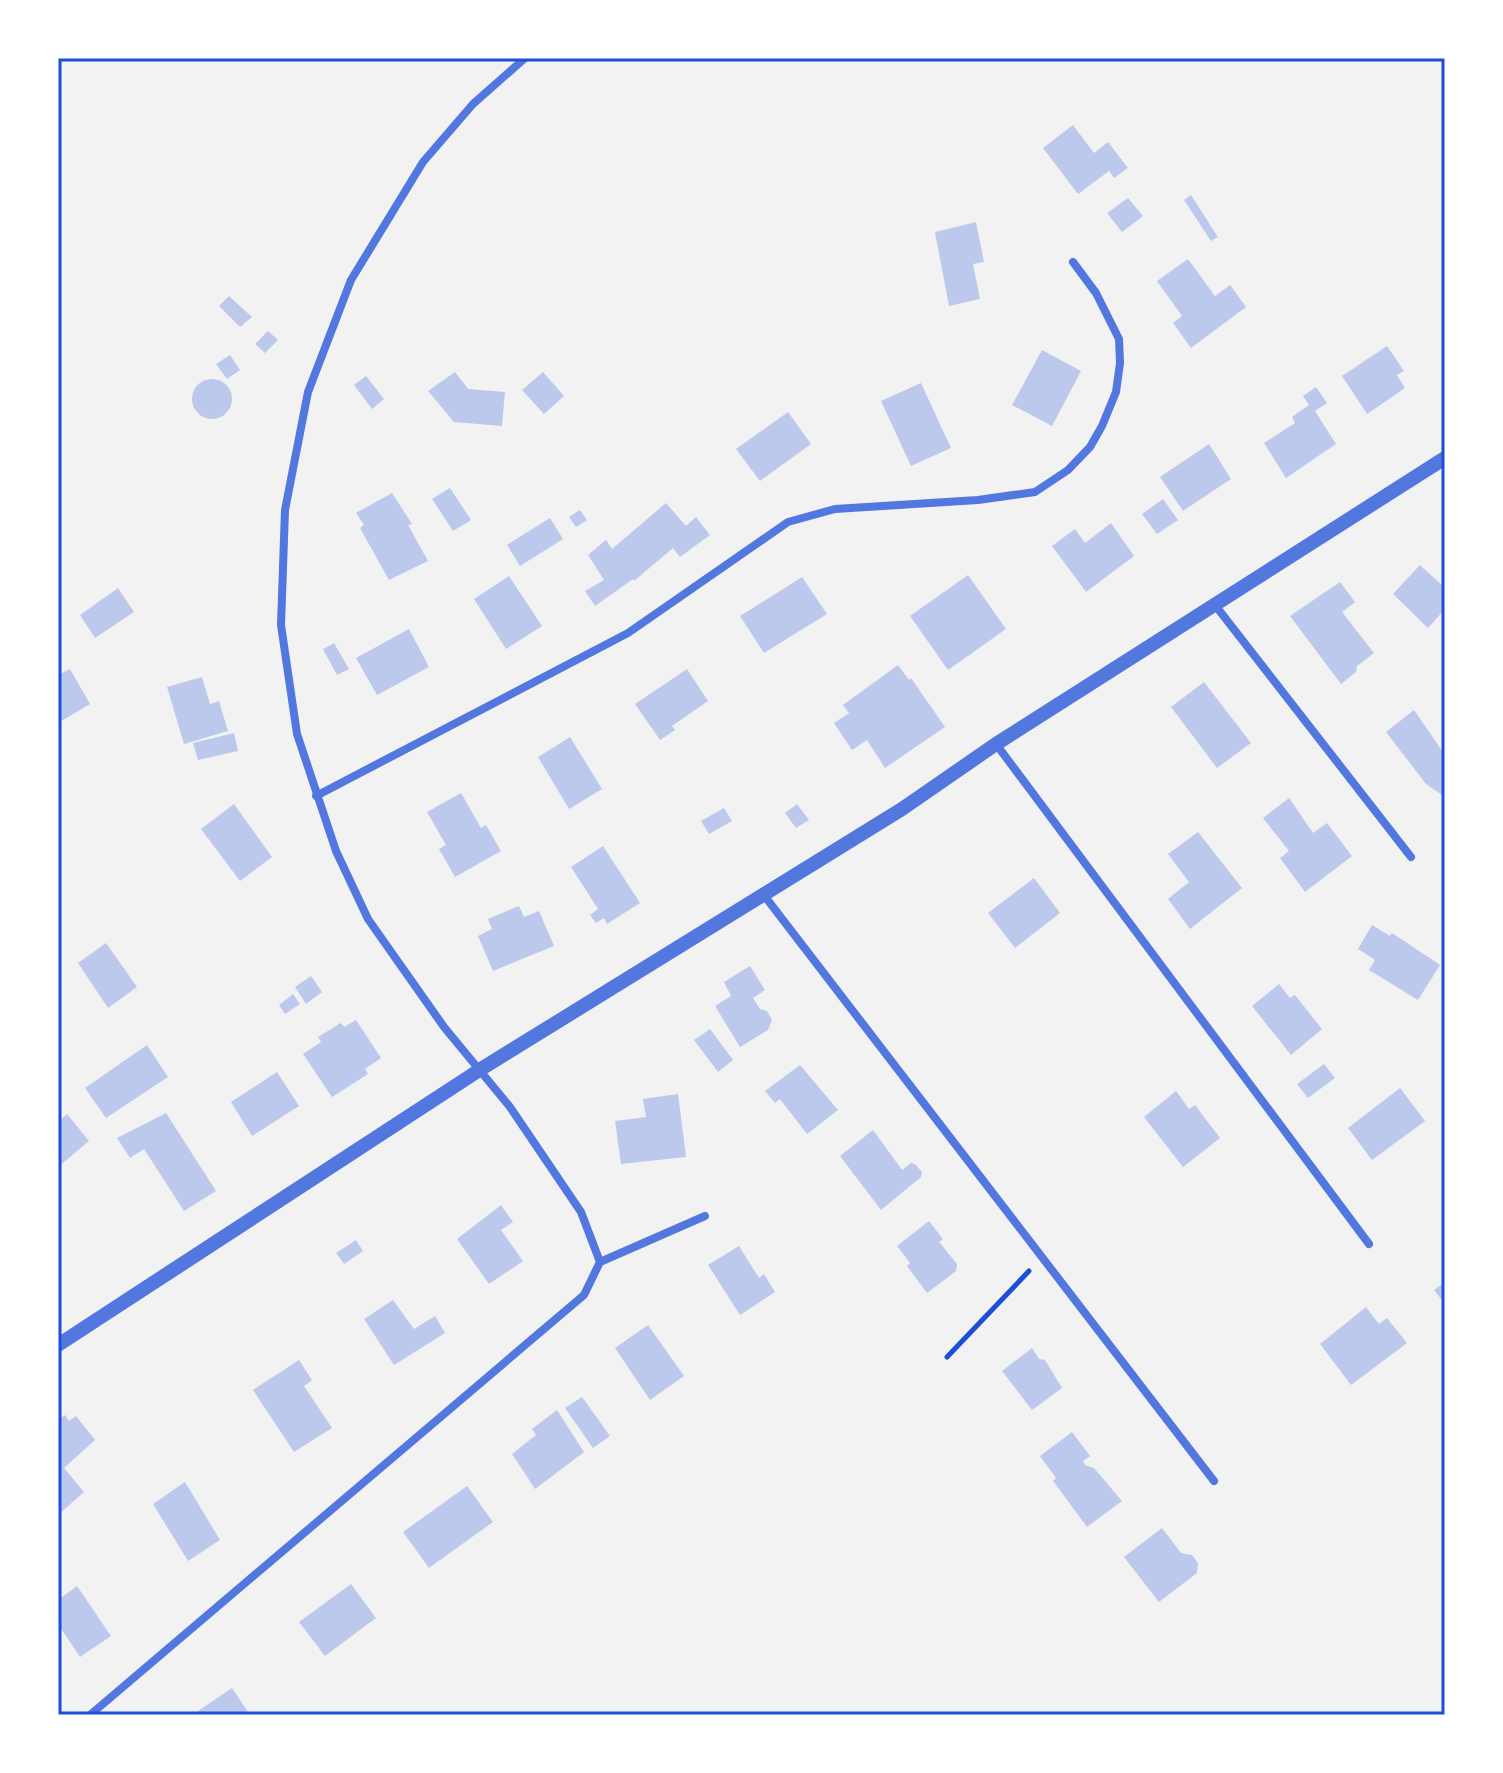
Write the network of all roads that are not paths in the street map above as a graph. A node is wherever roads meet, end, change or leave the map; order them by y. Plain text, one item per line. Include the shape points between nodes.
1 (525, 58) edge
2 (1073, 262) dead end
3 (1445, 458) edge
4 (1215, 605) junction
5 (996, 744) junction
6 (316, 796) junction
7 (1411, 857) dead end
8 (763, 894) junction
9 (481, 1069) junction
10 (705, 1216) dead end
11 (1369, 1244) dead end
12 (600, 1262) junction
13 (58, 1345) edge
14 (1214, 1481) dead end
15 (90, 1715) edge

1 - 6 street via 473,104 423,162 351,280 308,392 285,510 281,625 297,734
2 - 6 street via 1119,339 1120,363 1116,392 1102,426 1068,470 1035,492 835,509 788,522 628,633
3 - 4 street
4 - 5 street
4 - 7 street
5 - 8 street
5 - 11 street
6 - 9 street via 368,919 444,1027
8 - 9 street
8 - 14 street
9 - 12 street via 581,1212
9 - 13 street
10 - 12 street
12 - 15 street via 584,1295

